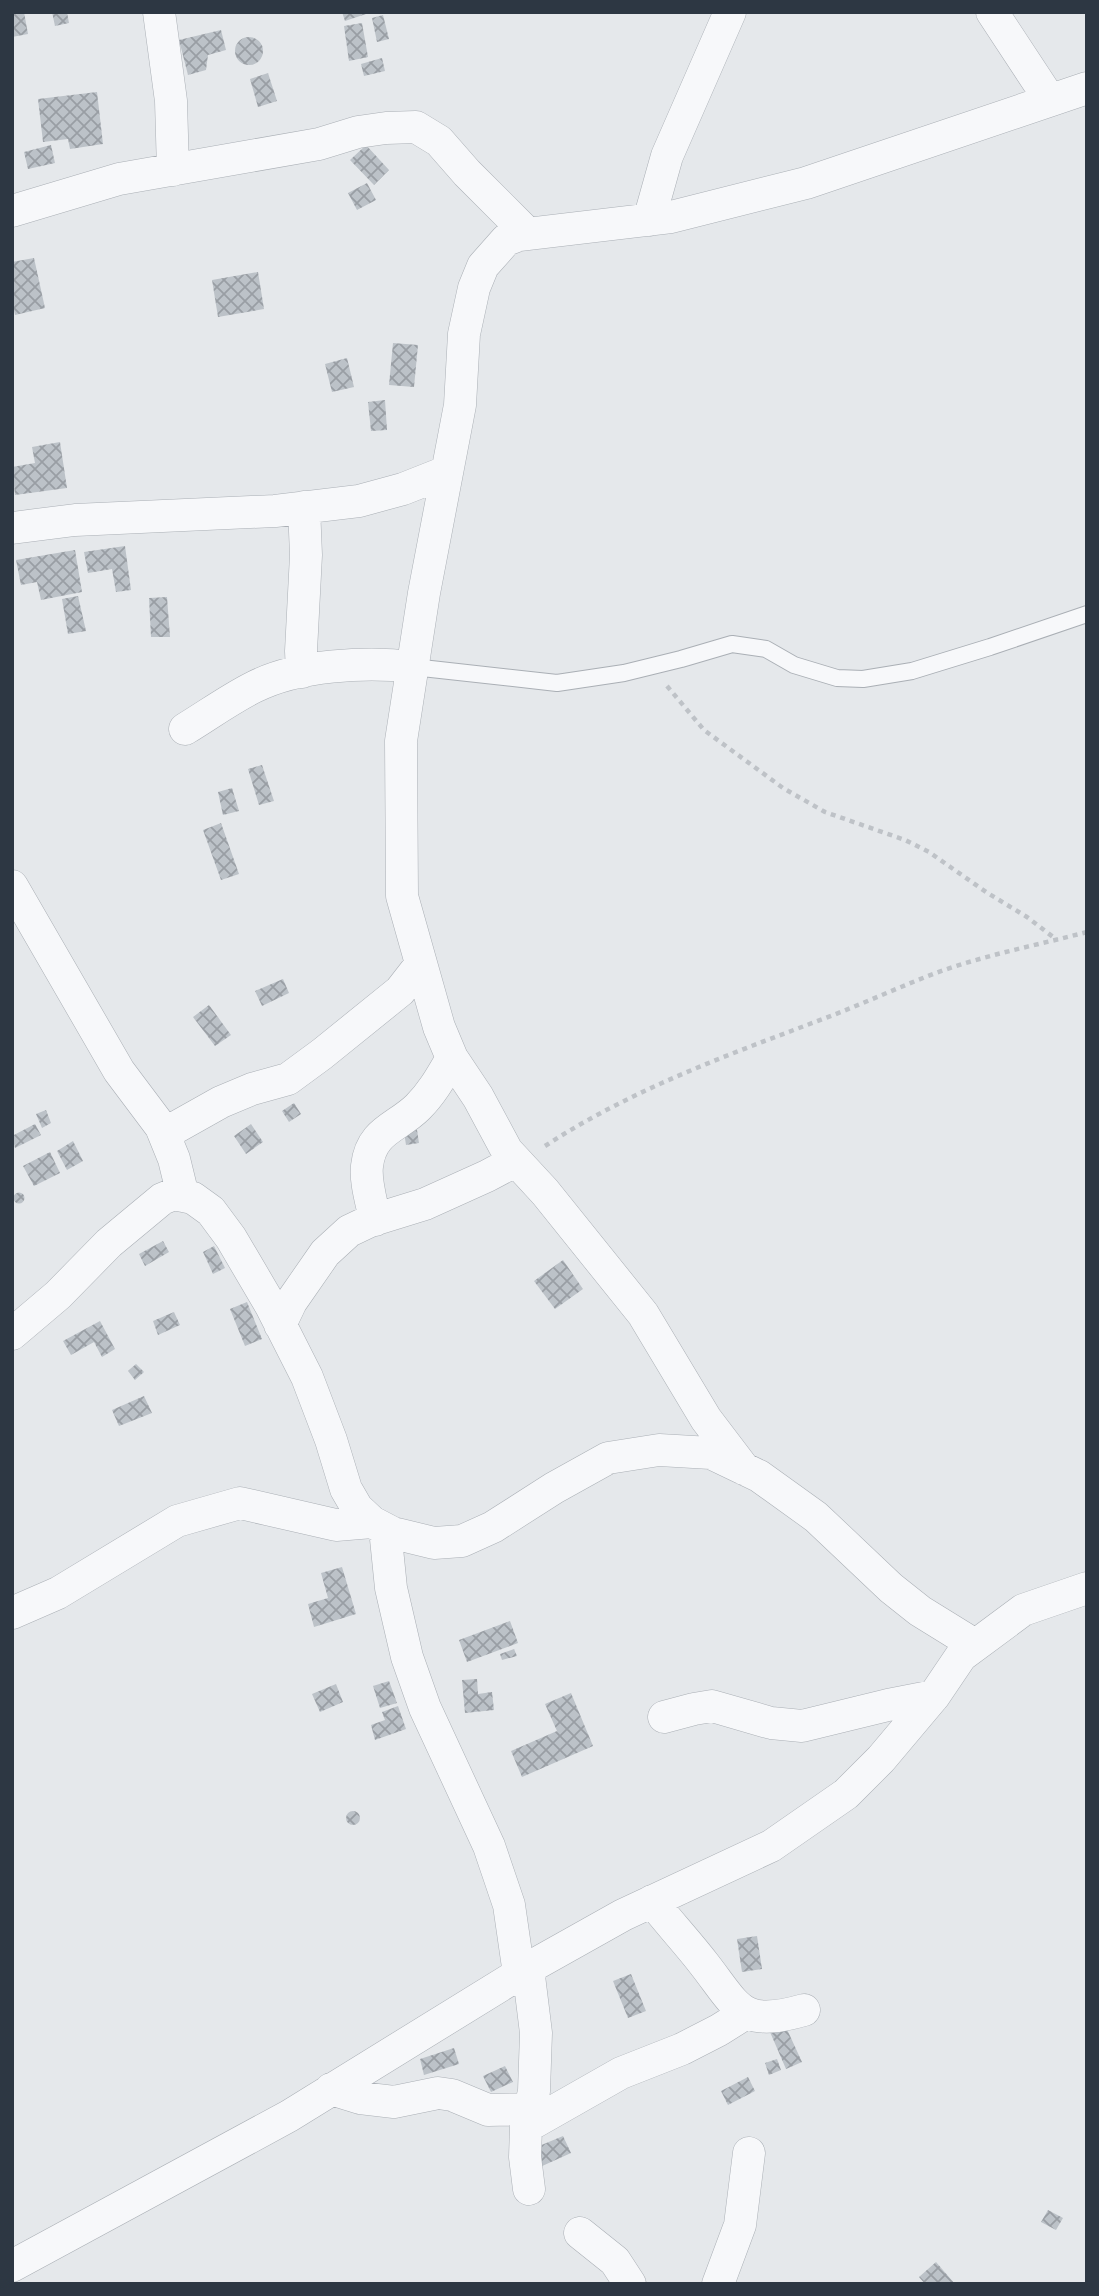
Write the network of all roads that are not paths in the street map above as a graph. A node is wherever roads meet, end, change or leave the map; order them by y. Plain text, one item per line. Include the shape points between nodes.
1 (159, 12) edge
2 (730, 12) edge
3 (992, 12) edge
4 (1087, 88) edge
5 (1050, 100) junction
6 (173, 170) junction
7 (12, 211) edge
8 (649, 220) junction
9 (528, 234) junction
10 (446, 472) junction
11 (304, 507) junction
12 (12, 528) edge
13 (1087, 614) edge
14 (413, 667) junction
15 (302, 672) junction
16 (185, 729) dead end
17 (12, 886) edge
18 (421, 964) junction
19 (452, 1058) junction
20 (164, 1134) junction
21 (517, 1162) junction
22 (183, 1196) junction
23 (375, 1220) junction
24 (280, 1325) junction
25 (12, 1334) edge
26 (744, 1469) junction
27 (379, 1526) junction
28 (1087, 1588) edge
29 (12, 1613) edge
30 (975, 1645) junction
31 (934, 1696) junction
32 (664, 1717) dead end
33 (652, 1902) junction
34 (523, 1971) junction
35 (804, 2010) dead end
36 (747, 2013) junction
37 (331, 2090) junction
38 (528, 2118) junction
39 (749, 2153) dead end
40 (529, 2189) dead end
41 (580, 2233) dead end
42 (12, 2266) edge
43 (630, 2284) edge
44 (718, 2284) edge

1 - 6 street via 171,101
2 - 8 street via 667,156
3 - 5 street
4 - 5 street
5 - 8 street via 806,183
6 - 7 street via 119,179
6 - 9 street via 319,144 358,132 416,127 439,141
8 - 9 street
9 - 10 street via 506,240 483,266 474,288 464,334 460,405
10 - 11 street via 359,501
10 - 14 street
11 - 12 street
11 - 15 street
13 - 14 lane via 912,671 863,679 837,678 794,665 766,649 732,644 652,666 557,683
14 - 15 street via 387,664
14 - 18 street via 401,741 402,896
15 - 16 street via 256,686
17 - 20 street via 119,1071
18 - 19 street
18 - 20 street via 400,991 288,1079 221,1102
19 - 21 street
19 - 23 street via 434,1090 380,1135 370,1151 366,1169
20 - 22 street
21 - 23 street via 425,1205
21 - 26 street via 643,1314 706,1419
22 - 24 street via 211,1212 231,1238
22 - 25 street via 162,1199 138,1217
23 - 24 street via 349,1231 325,1253
24 - 27 street via 307,1377 346,1489 358,1508
26 - 27 street via 711,1454 659,1450 608,1458 462,1541 434,1543
26 - 30 street via 816,1517 901,1596
27 - 29 street via 336,1525 240,1503 177,1521 58,1593
27 - 34 street via 407,1657 425,1708 489,1846 509,1905
28 - 30 street via 1023,1610
30 - 31 street via 961,1656
31 - 32 street via 802,1727 712,1706
31 - 33 street via 846,1794 771,1846
33 - 34 street
33 - 36 street via 732,2003
34 - 37 street
34 - 38 street via 536,2033
35 - 36 street via 781,2016
36 - 38 street via 682,2049
37 - 38 street via 394,2102 438,2093
37 - 42 street
38 - 40 street via 525,2157
39 - 44 street via 740,2225
41 - 43 street via 615,2261

